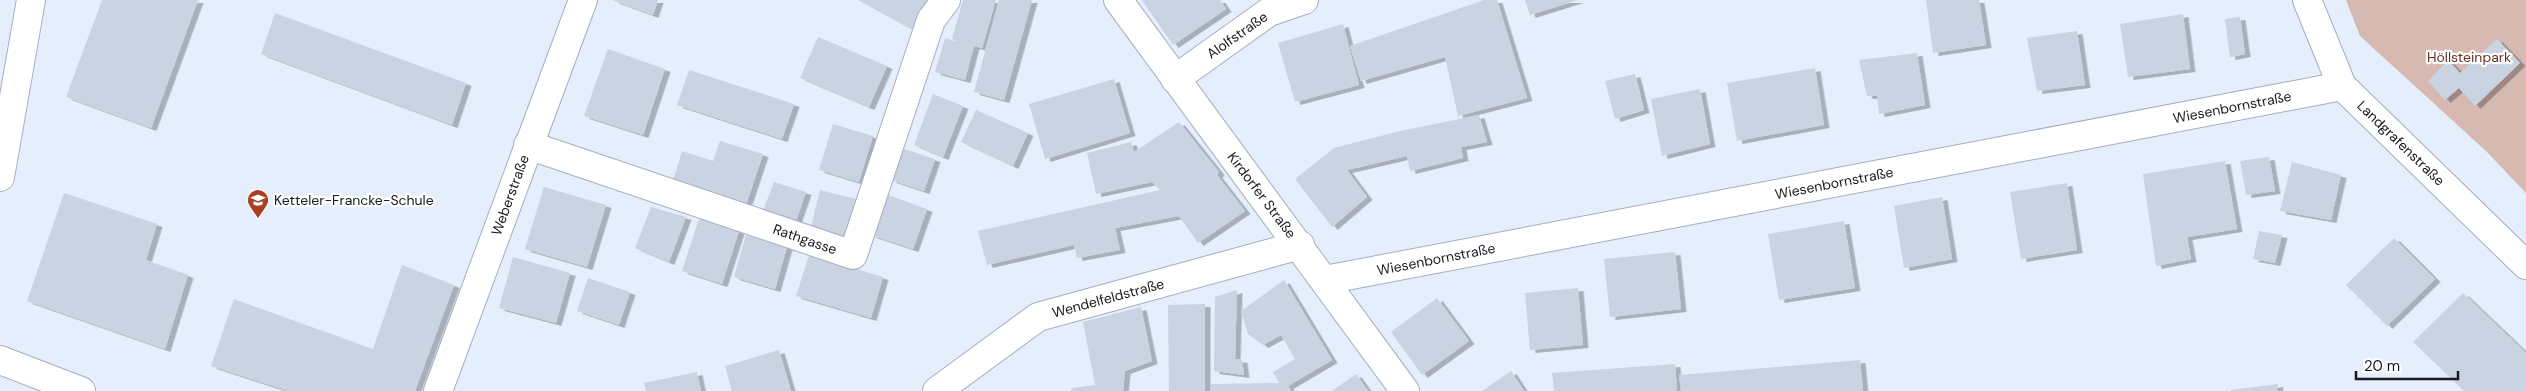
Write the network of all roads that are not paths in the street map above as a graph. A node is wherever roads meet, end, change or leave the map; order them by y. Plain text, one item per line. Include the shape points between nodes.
1 (31, 0) edge
2 (583, 0) edge
3 (946, 0) edge
4 (1118, 0) edge
5 (1304, 0) edge
6 (2307, 0) edge
7 (1175, 79) junction
8 (2342, 86) junction
9 (528, 145) junction
10 (0, 177) edge
11 (1300, 245) junction
12 (2526, 265) edge
13 (1325, 280) junction
14 (0, 360) edge
15 (81, 391) edge
16 (438, 391) edge
17 (937, 391) edge
18 (1405, 391) edge

1 - 10 street
2 - 9 street, Weberstraße
3 - 9 street, Rathgasse via 931,20 853,255
4 - 7 street, Kirdorfer Straße
5 - 7 street, Alolfstraße via 1269,12
6 - 8 street, Landgrafenstraße
7 - 11 street, Kirdorfer Straße
8 - 12 street, Landgrafenstraße
8 - 13 street, Wiesenbornstraße
9 - 16 street, Weberstraße
11 - 13 street, Kirdorfer Straße
11 - 17 street, Wendelfeldstraße via 1038,317
13 - 18 street, Kirdorfer Straße
14 - 15 street

